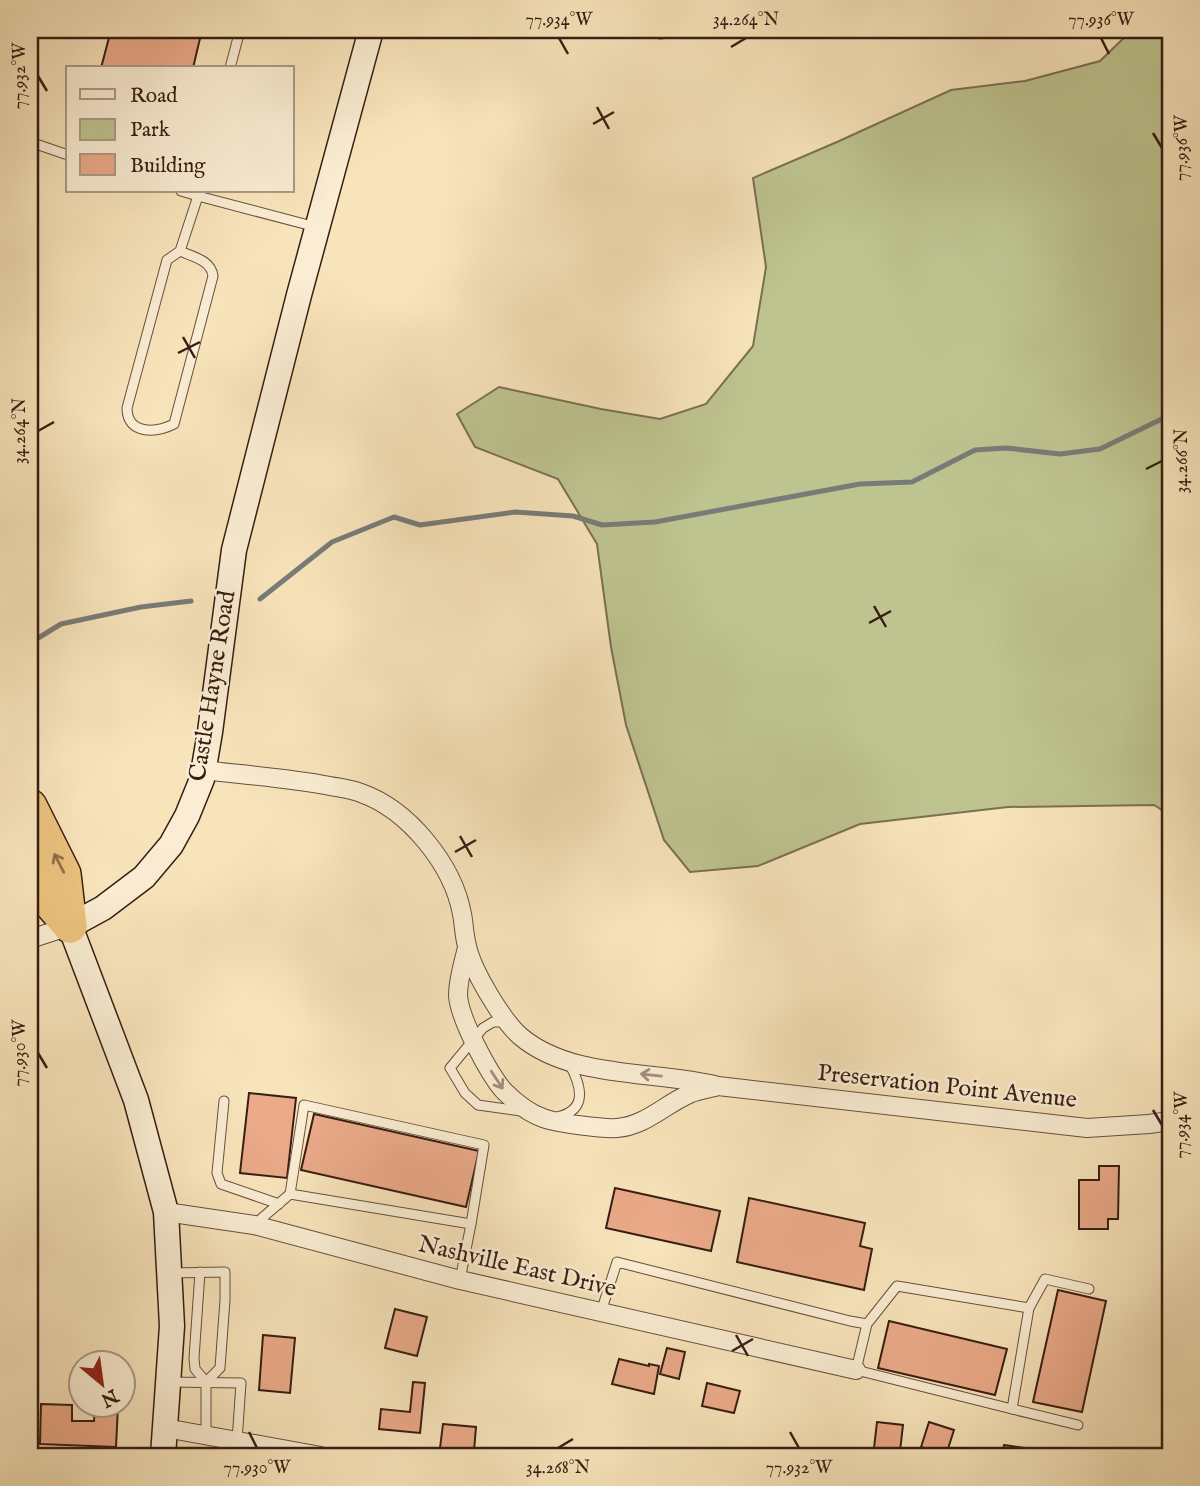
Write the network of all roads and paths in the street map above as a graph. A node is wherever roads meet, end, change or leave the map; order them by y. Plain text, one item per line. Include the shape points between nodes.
1 (240, 30) edge
2 (371, 30) edge
3 (641, 30) edge
4 (662, 30) edge
5 (231, 66) edge
6 (30, 142) edge
7 (66, 155) edge
8 (199, 193) edge
9 (318, 227) junction
10 (180, 251) junction
11 (203, 770) junction
12 (30, 806) edge
13 (30, 874) edge
14 (70, 926) junction
15 (30, 939) edge
16 (467, 948) junction
17 (509, 1023) junction
18 (472, 1038) junction
19 (569, 1063) junction
20 (718, 1086) junction
21 (224, 1101) dead end
22 (539, 1116) junction
23 (1170, 1121) edge
24 (290, 1194) junction
25 (279, 1204) junction
26 (166, 1212) junction
27 (471, 1224) junction
28 (254, 1225) junction
29 (200, 1272) junction
30 (169, 1273) junction
31 (460, 1280) junction
32 (1089, 1289) dead end
33 (1029, 1307) junction
34 (601, 1312) junction
35 (867, 1324) junction
36 (856, 1370) junction
37 (169, 1382) junction
38 (206, 1382) junction
39 (1012, 1409) junction
40 (1078, 1425) dead end
41 (165, 1428) junction
42 (206, 1436) junction
43 (237, 1441) junction
44 (163, 1456) edge
45 (321, 1456) edge

1 - 5 lane
2 - 9 main road, Castle Hayne Road
3 - 4 lane via 661,34
6 - 7 lane
8 - 9 lane
8 - 10 lane
9 - 11 main road, Castle Hayne Road via 234,550
10 - 10 lane via 167,260 127,408 130,421 142,430 174,424 213,276 209,264
11 - 14 main road, Castle Hayne Road via 187,816 171,845 144,877
11 - 16 street, Preservation Point Avenue via 315,783 360,793 388,806 427,841 448,872 462,912
14 -> 12 highway via 64,874
13 - 14 highway
14 - 15 street
14 - 26 main road via 136,1100
16 - 17 street, Preservation Point Avenue via 485,989
16 - 18 street, Preservation Point Avenue via 458,998
17 - 18 lane via 492,1022
17 - 19 street, Preservation Point Avenue via 520,1036
18 -> 22 street, Preservation Point Avenue via 503,1089
18 - 22 lane via 450,1068 465,1093 478,1105
20 -> 19 street, Preservation Point Avenue
19 - 22 lane via 579,1081 575,1110
20 - 22 street, Preservation Point Avenue via 691,1093 642,1122 619,1128
20 - 23 street, Preservation Point Avenue via 1087,1128
21 - 25 lane via 217,1173 221,1184
24 - 25 lane
24 - 27 lane
24 - 27 lane via 304,1105 485,1145
25 - 28 lane
26 - 28 street, Nashville East Drive
26 - 30 main road
27 - 31 lane
28 - 31 street, Nashville East Drive
29 - 30 lane
29 - 38 lane via 195,1369
29 - 38 lane via 225,1272 220,1368
30 - 37 main road
31 - 34 street, Nashville East Drive
32 - 33 lane via 1045,1279
33 - 35 lane via 897,1286
33 - 39 lane
34 - 35 lane via 617,1262
34 - 36 street, Nashville East Drive
35 - 36 lane
36 - 39 lane
37 - 38 lane
37 - 41 main road
38 - 42 lane
38 - 43 lane via 241,1383
39 - 40 lane
41 - 42 street
41 - 44 main road
42 - 43 street
43 - 45 street

